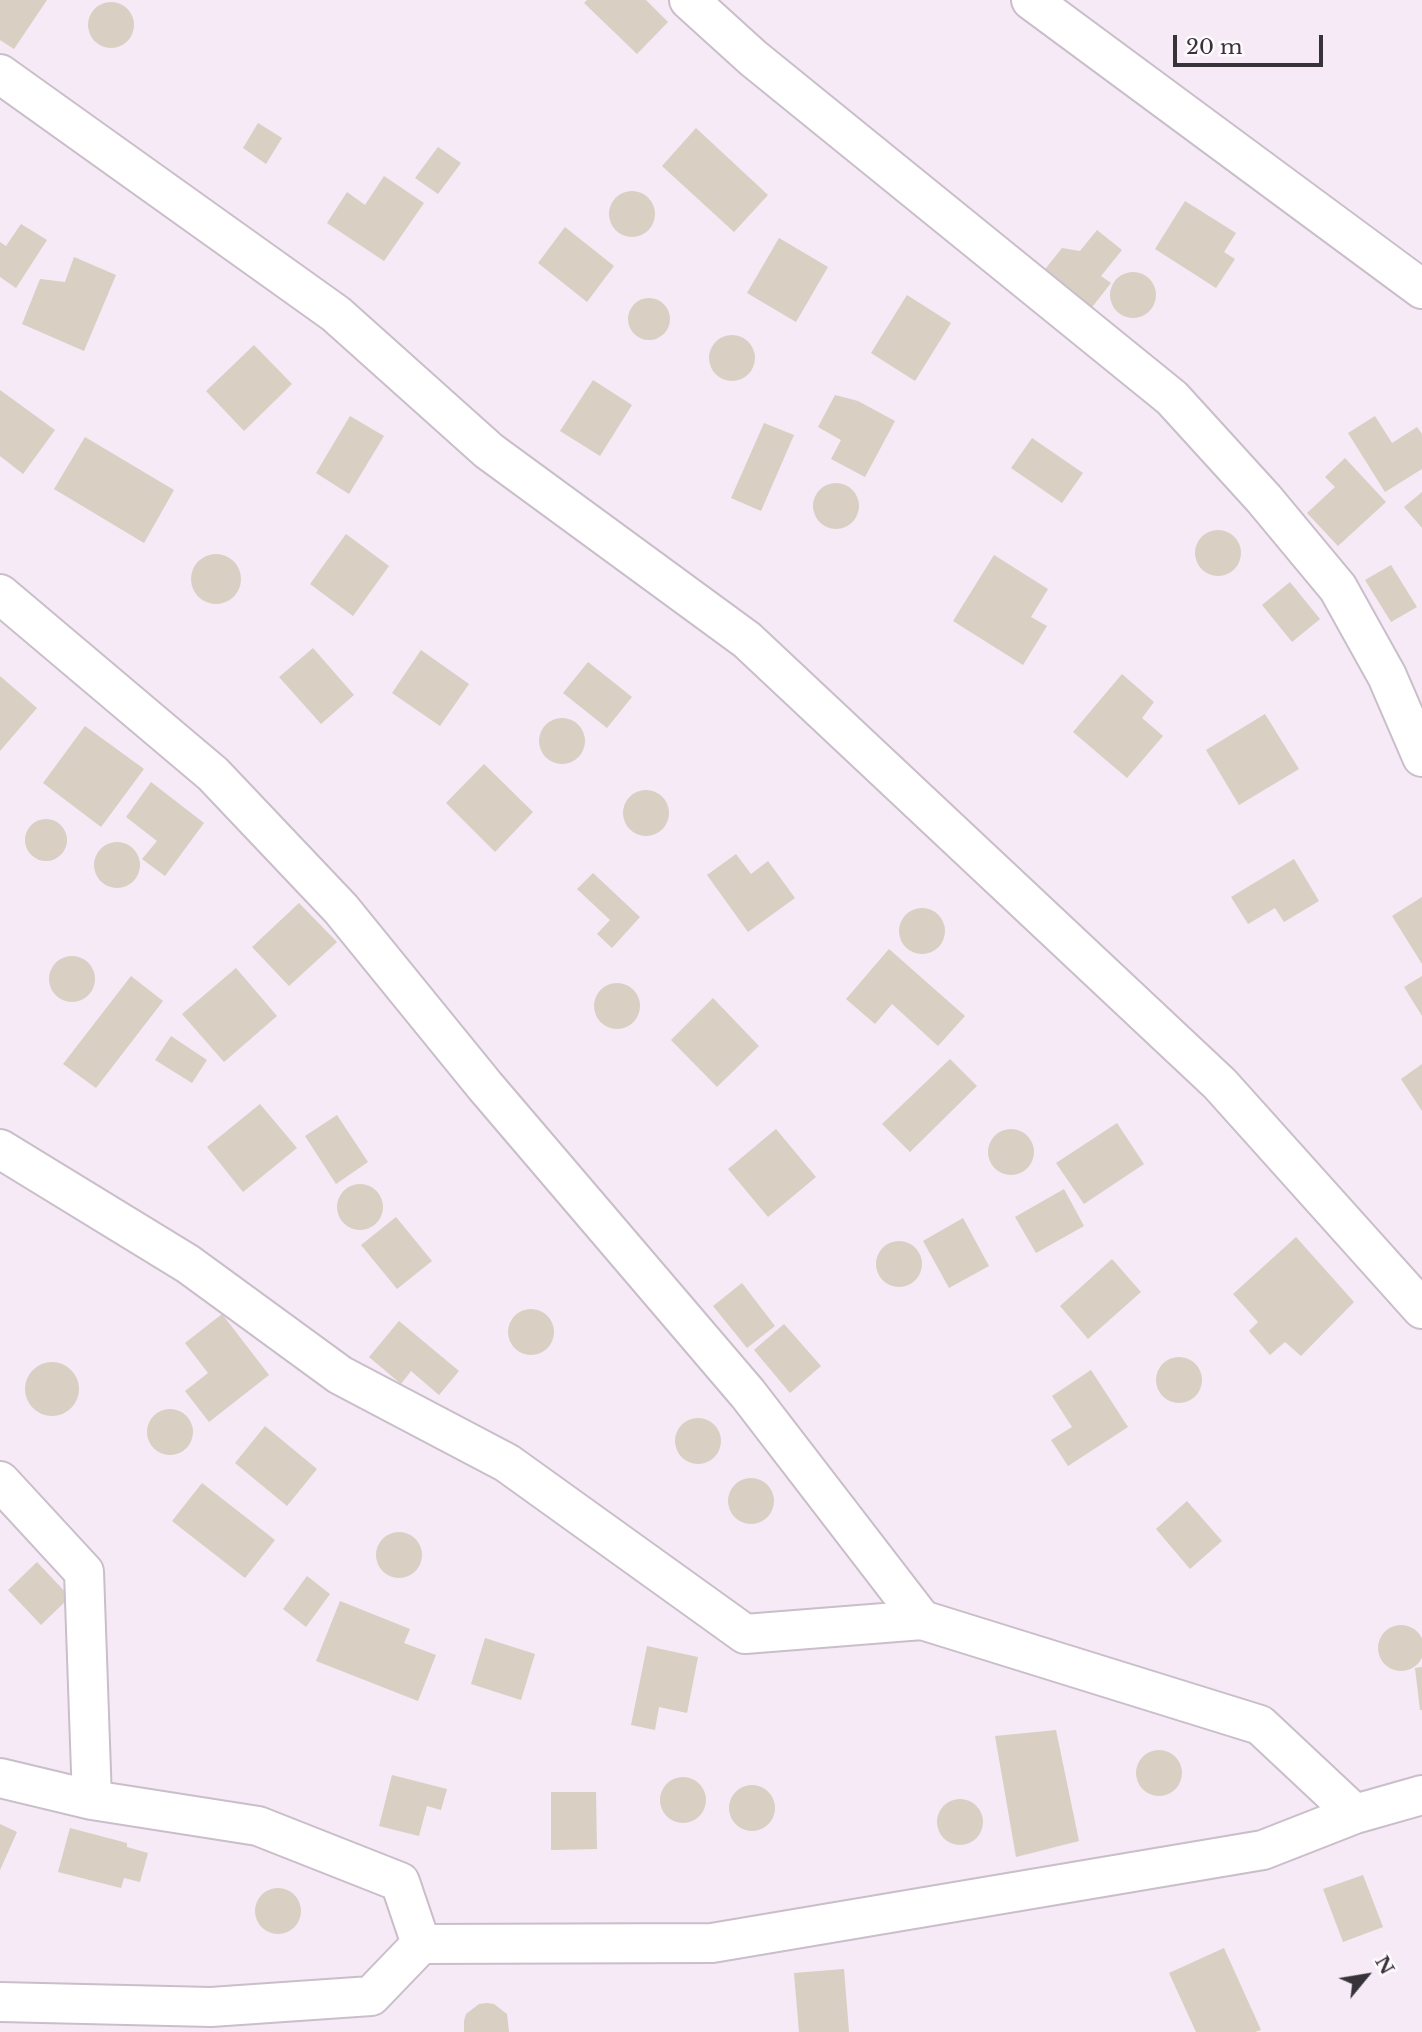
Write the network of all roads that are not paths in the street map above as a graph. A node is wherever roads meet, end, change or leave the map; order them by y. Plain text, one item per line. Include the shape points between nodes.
1 (689, 0) edge
2 (1031, 0) edge
3 (0, 74) edge
4 (1422, 289) edge
5 (0, 594) edge
6 (1422, 757) edge
7 (0, 1149) edge
8 (1422, 1308) edge
9 (0, 1481) edge
10 (922, 1619) junction
11 (0, 1778) edge
12 (1422, 1795) edge
13 (92, 1800) junction
14 (1355, 1814) junction
15 (421, 1944) junction
16 (0, 2002) edge

1 - 6 street via 752,58 1172,398 1338,588 1387,677
2 - 4 street
3 - 8 street via 335,314 489,451 747,640 1220,1084
5 - 10 street via 213,774 341,909 748,1394
7 - 10 street via 188,1264 340,1375 507,1463 745,1634
9 - 13 street via 84,1572
10 - 14 street via 1260,1725
11 - 13 street
12 - 14 street
13 - 15 street via 258,1826 400,1882
14 - 15 street via 1263,1850 712,1943
15 - 16 street via 371,1996 211,2007

